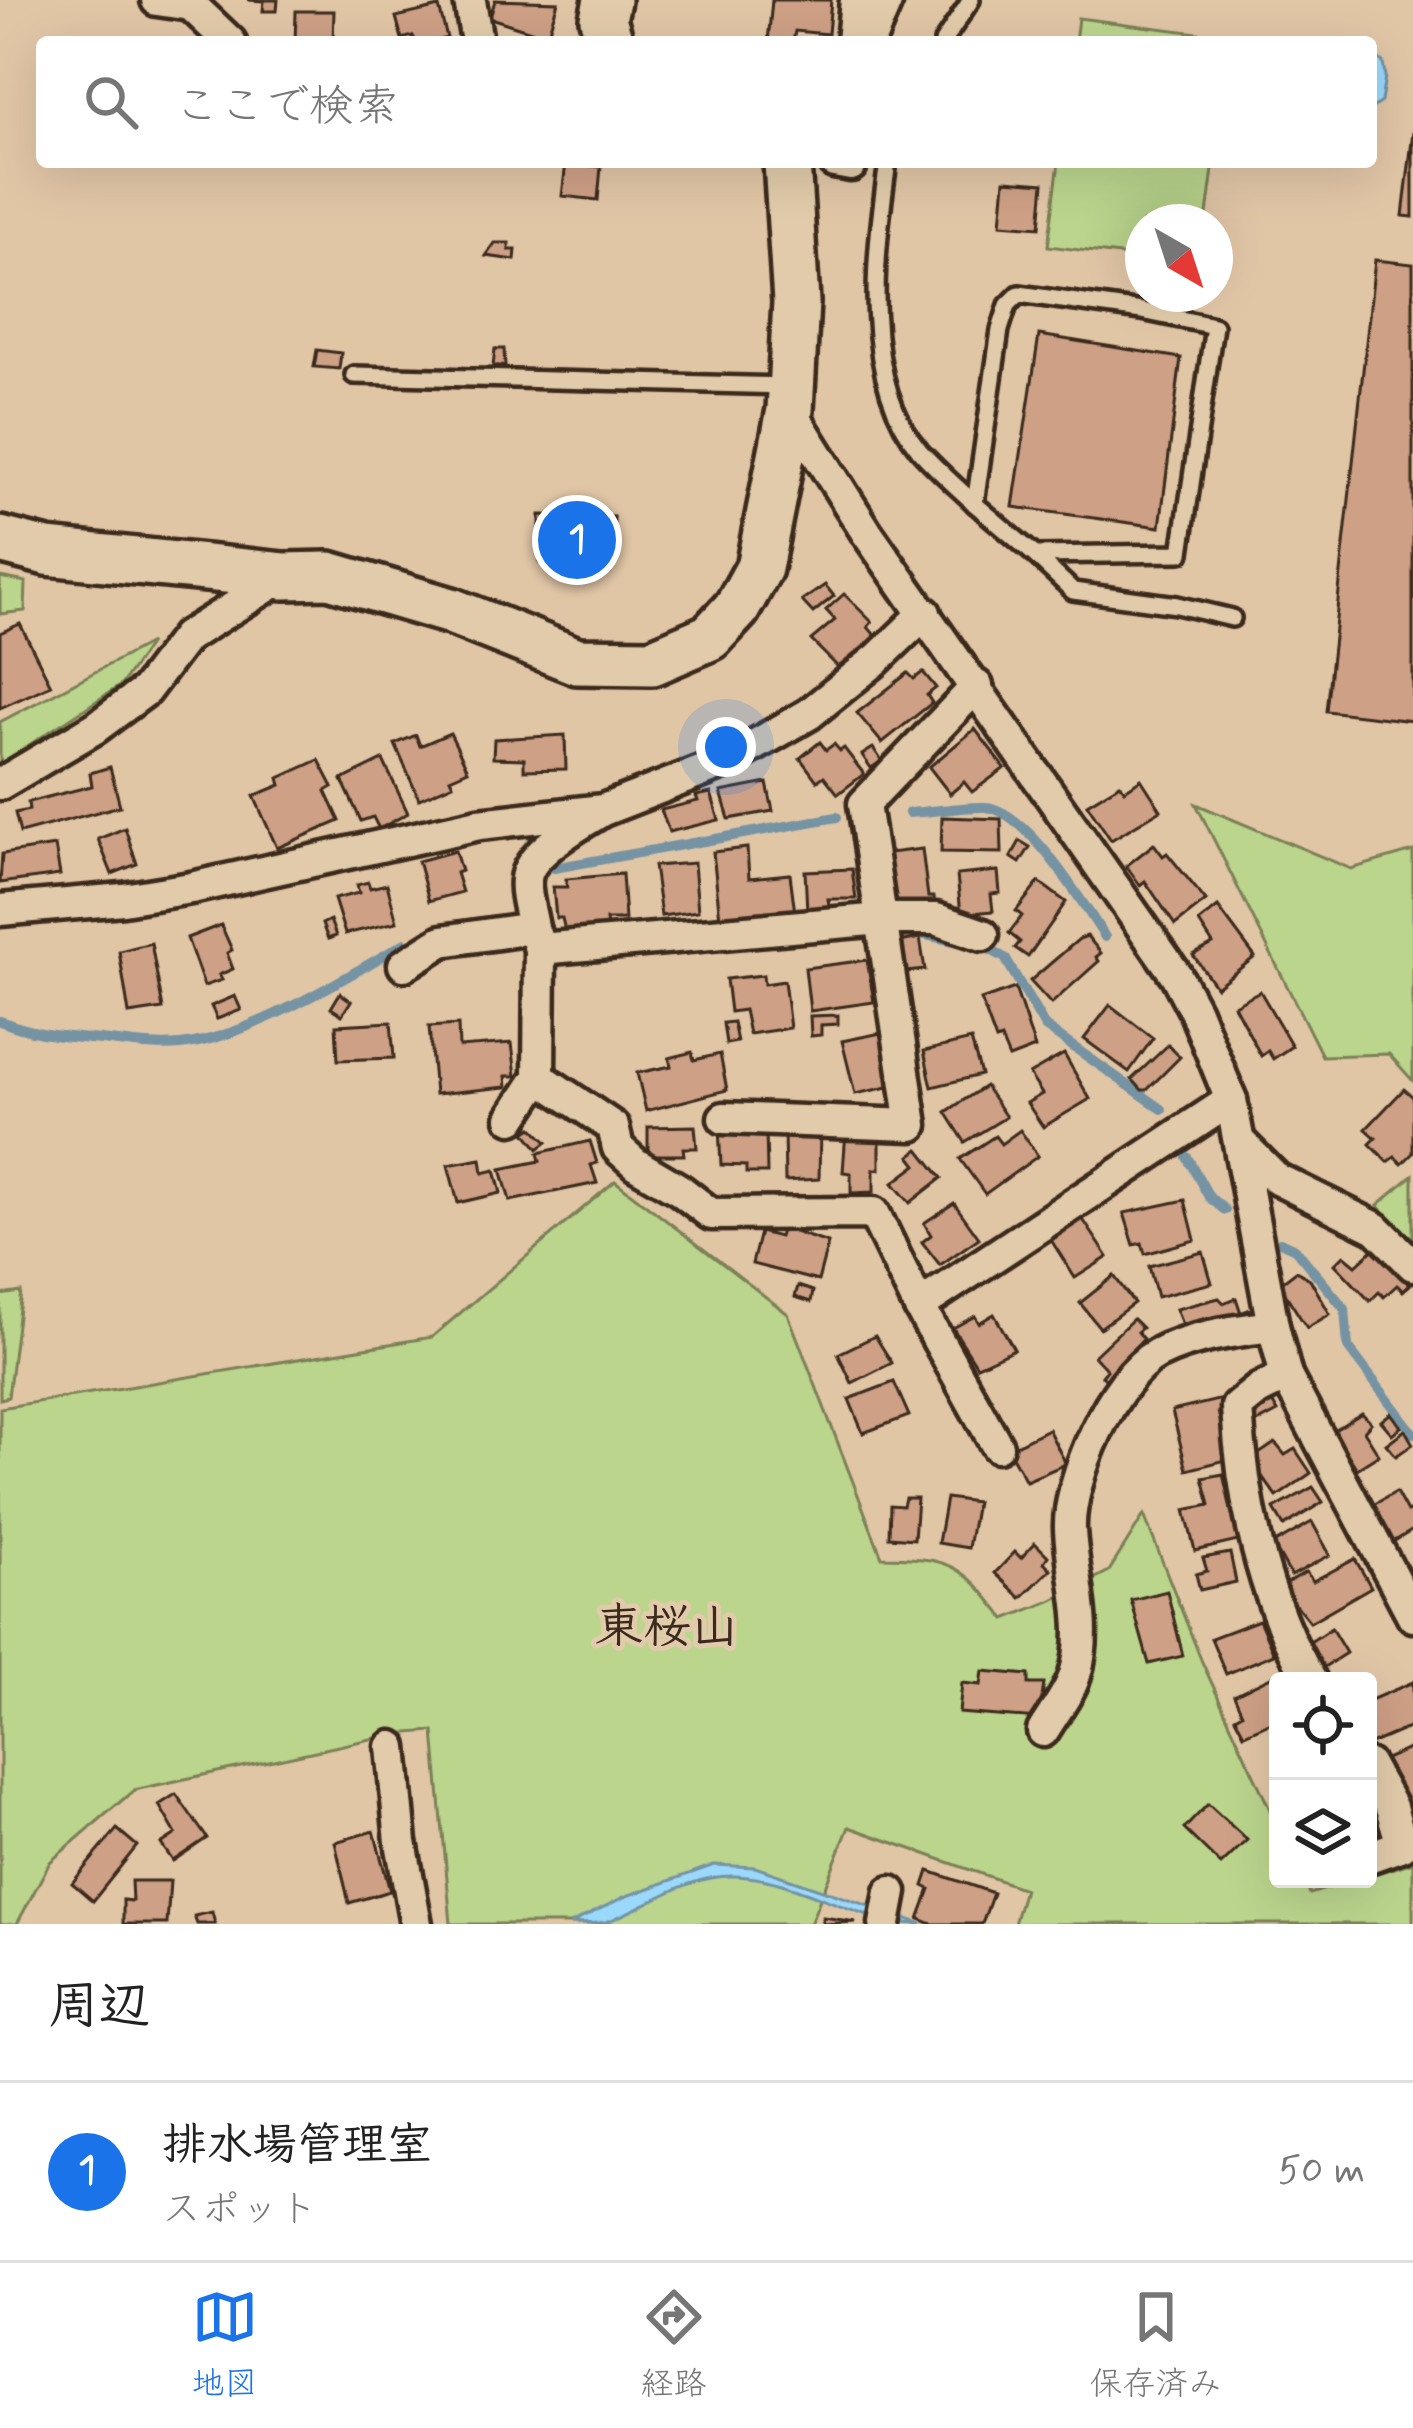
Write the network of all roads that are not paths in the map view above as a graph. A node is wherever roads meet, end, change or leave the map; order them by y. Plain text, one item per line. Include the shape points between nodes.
1 (157, 0) edge
2 (607, 0) edge
3 (856, 0) edge
4 (887, 0) edge
5 (971, 0) edge
6 (470, 2) edge
7 (224, 36) edge
8 (476, 36) edge
9 (608, 36) edge
10 (853, 36) edge
11 (871, 36) edge
12 (947, 36) edge
13 (787, 168) edge
14 (888, 168) edge
15 (354, 375) dead end
16 (790, 398) junction
17 (975, 504) junction
18 (0, 540) edge
19 (1035, 555) junction
20 (284, 576) junction
21 (925, 613) junction
22 (1232, 618) dead end
23 (977, 686) junction
24 (0, 784) edge
25 (603, 810) junction
26 (0, 910) edge
27 (882, 919) junction
28 (983, 935) dead end
29 (537, 939) junction
30 (404, 965) dead end
31 (539, 1077) junction
32 (1231, 1100) junction
33 (512, 1118) dead end
34 (724, 1118) dead end
35 (1241, 1143) junction
36 (1413, 1265) edge
37 (919, 1306) junction
38 (1273, 1326) junction
39 (1286, 1376) junction
40 (997, 1447) dead end
41 (1413, 1616) edge
42 (1307, 1672) edge
43 (1043, 1731) dead end
44 (392, 1747) dead end
45 (1377, 1781) edge
46 (1377, 1854) edge
47 (891, 1892) dead end
48 (416, 1924) edge
49 (885, 1924) edge

1 - 7 street via 191,5
2 - 9 street
3 - 10 street
4 - 11 street
5 - 12 lane
6 - 8 street
13 - 16 street via 796,302
14 - 17 lane via 878,344 918,449
15 - 16 lane
16 - 20 street via 759,568 710,637 652,662 577,661 329,575
16 - 21 street via 867,533
17 - 19 lane
17 - 19 lane via 1000,330 1019,294 1214,326 1181,554
18 - 20 street via 47,553
19 - 22 lane via 1073,591
20 - 24 street via 186,637 145,691 95,728
21 - 23 street
21 - 25 street via 809,714 726,762
23 - 27 street via 864,804
23 - 32 street via 1176,975
25 - 26 street via 478,824 191,888
25 - 29 street via 533,862 525,878
27 - 28 street via 936,919
27 - 29 street
27 - 34 street via 912,1125
29 - 30 street via 442,941
29 - 31 street
31 - 33 street
31 - 37 street via 613,1127 617,1148 636,1165 711,1214 874,1213
32 - 35 street
32 - 37 street
35 - 36 street via 1277,1179 1376,1228
35 - 38 street
37 - 40 street
38 - 39 street
38 - 43 street via 1152,1356 1096,1429 1070,1522 1081,1610 1075,1676
39 - 41 street
39 - 42 street via 1237,1407 1239,1450 1276,1610
44 - 48 street
45 - 46 street via 1402,1845
47 - 49 street

